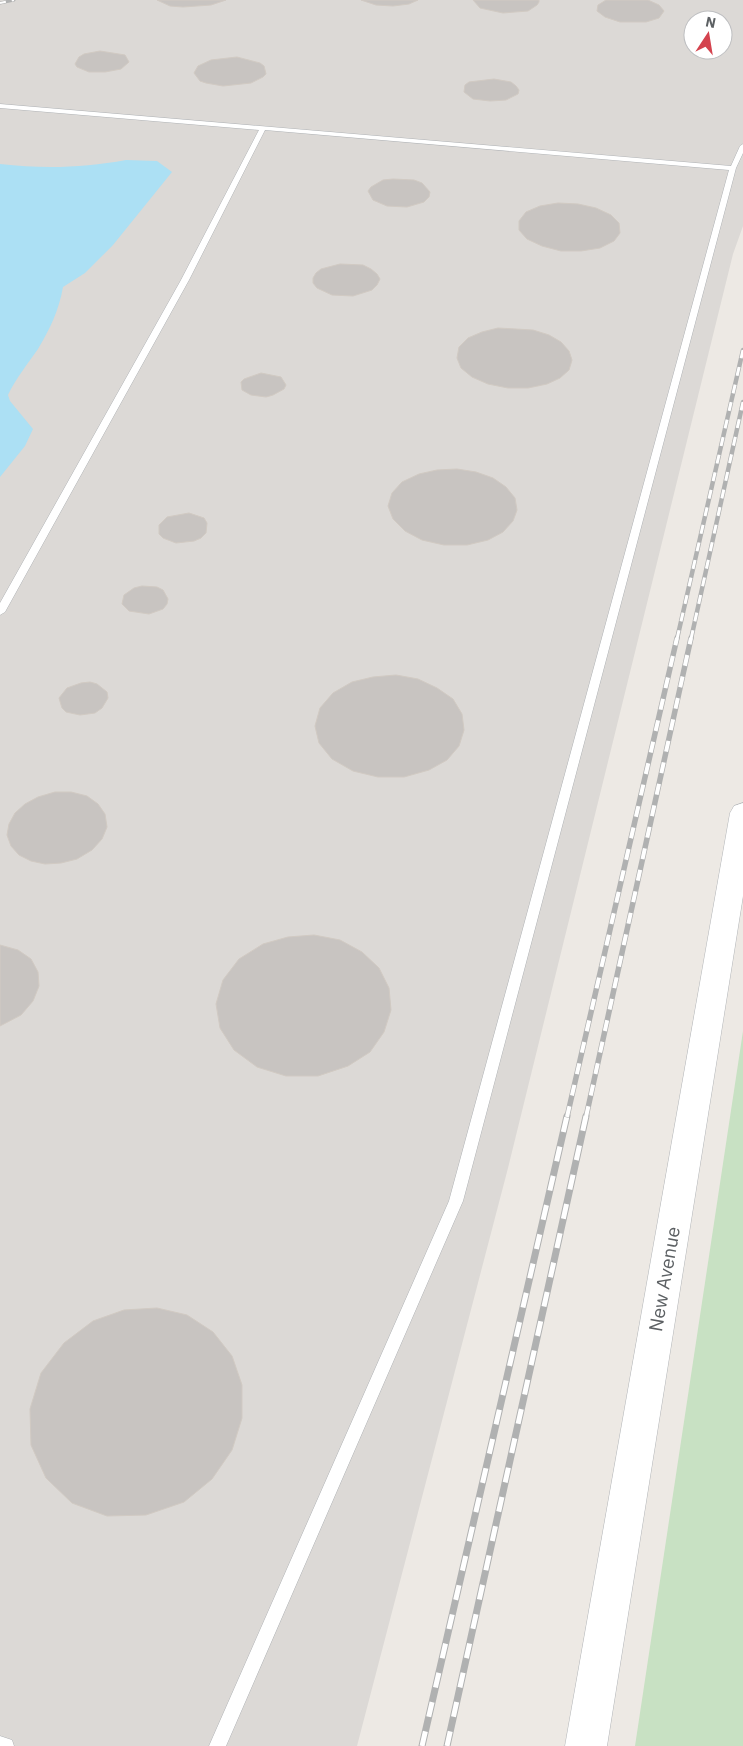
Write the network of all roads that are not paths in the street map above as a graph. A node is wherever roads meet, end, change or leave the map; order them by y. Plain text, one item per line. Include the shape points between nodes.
1 (0, 106) edge
2 (263, 128) junction
3 (743, 146) edge
4 (733, 168) junction
5 (0, 612) edge
6 (743, 813) edge
7 (0, 1744) edge
8 (6, 1746) edge
9 (217, 1746) edge
10 (586, 1746) edge

1 - 2 lane
2 - 4 lane
2 - 5 lane via 185,280
3 - 4 lane
4 - 9 lane via 456,1201
6 - 10 main road, New Avenue
7 - 8 lane

